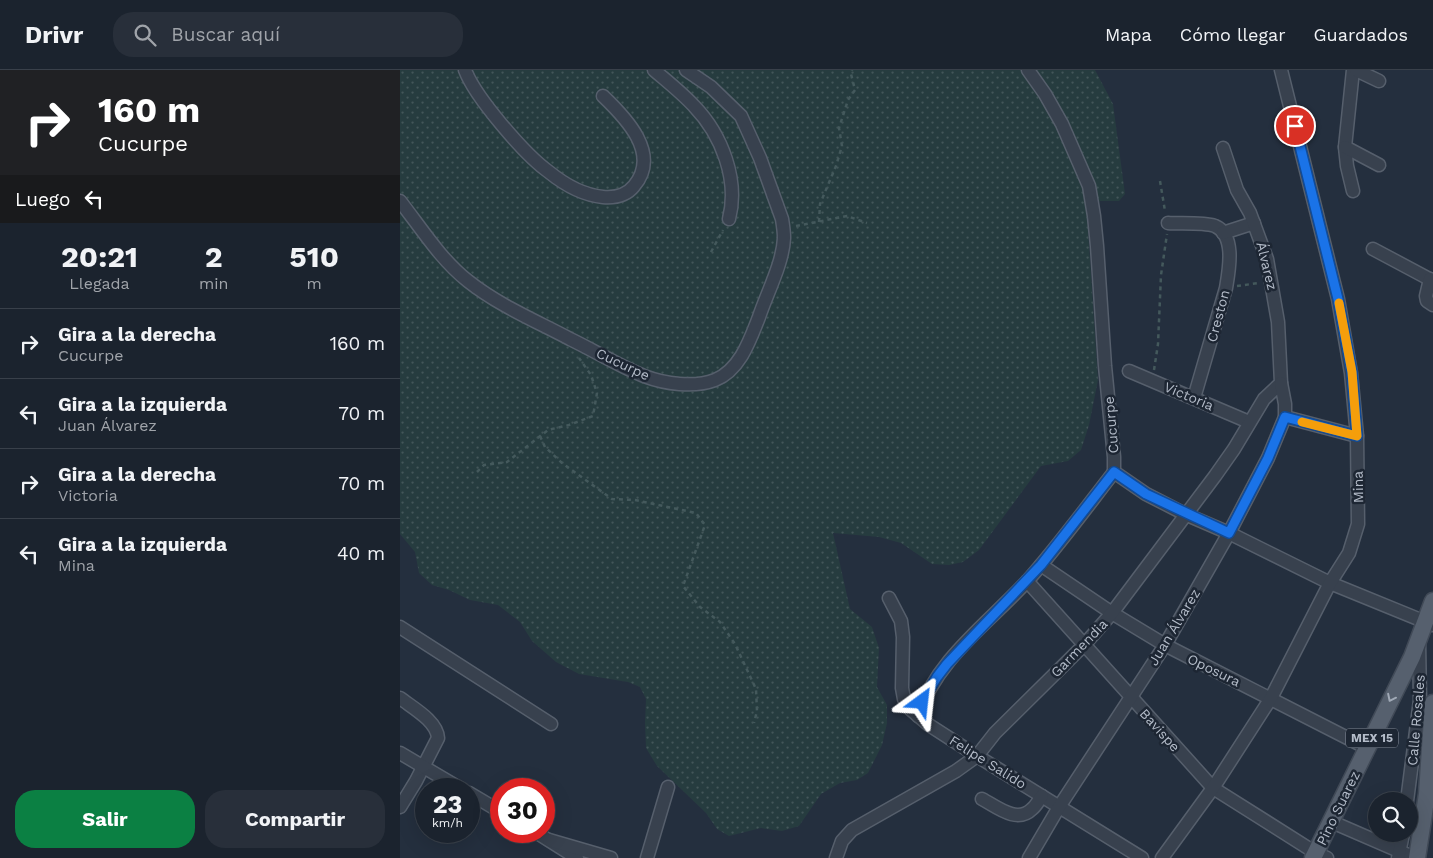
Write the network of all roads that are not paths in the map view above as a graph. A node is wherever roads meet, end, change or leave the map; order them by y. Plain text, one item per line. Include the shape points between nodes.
1 (465, 70) edge
2 (654, 70) edge
3 (686, 70) edge
4 (1028, 70) edge
5 (1281, 70) edge
6 (1355, 70) edge
7 (1379, 81) dead end
8 (603, 96) dead end
9 (1345, 147) junction
10 (1223, 148) dead end
11 (1379, 165) dead end
12 (1353, 190) dead end
13 (400, 201) edge
14 (729, 219) road end
15 (1168, 223) road end
16 (1254, 223) junction
17 (1223, 233) junction
18 (1373, 249) dead end
19 (1431, 280) edge
20 (1433, 305) edge
21 (1129, 371) dead end
22 (1278, 386) junction
23 (1194, 398) junction
24 (1285, 417) junction
25 (1249, 422) junction
26 (1357, 436) junction
27 (1114, 472) junction
28 (1185, 514) junction
29 (1229, 533) junction
30 (1041, 565) junction
31 (1027, 581) junction
32 (1330, 583) junction
33 (889, 598) dead end
34 (1433, 601) edge
35 (1112, 613) junction
36 (1429, 623) edge
37 (400, 627) edge
38 (1084, 645) junction
39 (1164, 645) junction
40 (1413, 670) junction
41 (1433, 674) edge
42 (400, 698) edge
43 (1130, 698) junction
44 (1271, 698) junction
45 (1433, 703) edge
46 (918, 716) junction
47 (550, 724) dead end
48 (1367, 748) junction
49 (400, 752) edge
50 (977, 756) junction
51 (424, 767) junction
52 (442, 778) edge
53 (668, 787) dead end
54 (1213, 788) junction
55 (1409, 792) edge
56 (1042, 796) junction
57 (982, 798) dead end
58 (400, 807) edge
59 (1059, 807) junction
60 (1332, 822) junction
61 (555, 842) edge
62 (1402, 842) edge
63 (554, 843) edge
64 (1399, 855) edge
65 (1318, 856) edge
66 (577, 858) edge
67 (611, 858) edge
68 (648, 858) edge
69 (836, 858) edge
70 (1029, 858) edge
71 (1142, 858) edge
72 (1162, 858) edge
73 (1416, 858) edge

1 - 8 street via 495,116 548,172 583,193 620,196 630,190 641,175 642,152 633,129
2 - 14 street via 694,106 717,138 730,174 732,206
3 - 13 street, Cucurpe via 712,88 741,116 760,158 783,228 780,260 749,342 740,359 716,380 682,384 645,377 509,307 468,281 435,247
4 - 27 street, Cucurpe via 1062,124 1089,186 1100,272
5 - 26 street, Mina via 1338,299 1352,372
6 - 7 street
6 - 9 street
9 - 11 street
9 - 12 street
10 - 16 street, Álvarez via 1237,190
15 - 17 street via 1212,225
16 - 17 street
16 - 22 street, Álvarez via 1272,282 1278,322
17 - 23 street, Creston via 1229,254 1226,288
18 - 19 street
19 - 20 street via 1426,296
21 - 23 street, Victoria
22 - 24 street, Juan Álvarez via 1285,404
22 - 25 street, Garmendia via 1264,399
23 - 25 street, Victoria
24 - 26 street
24 - 29 street, Juan Álvarez via 1268,458
25 - 28 street, Garmendia via 1226,460
26 - 32 street, Mina via 1358,524 1349,553
27 - 28 street, Cucurpe via 1146,494
27 - 30 street
28 - 29 street, Cucurpe
28 - 35 street, Garmendia
29 - 32 street, Cucurpe
29 - 39 street, Juan Álvarez
30 - 31 street
30 - 35 street, Oposura
31 - 38 street, Bavispe
31 - 46 street via 947,664 928,691
32 - 36 street, Cucurpe
32 - 44 street, Mina
33 - 46 street, Felipe Salido via 901,622 904,699
34 - 36 main road, MEX 15
35 - 38 street, Garmendia
35 - 39 street, Oposura
36 - 40 main road, Pino Suarez / MEX 15 via 1419,638
37 - 47 street
38 - 43 street, Bavispe
38 - 50 street, Garmendia via 995,733
39 - 43 street, Juan Álvarez
39 - 44 street, Oposura
40 - 41 street
40 -> 48 main road, Pino Suarez / MEX 15
40 - 55 street, Calle Rosales via 1420,700
42 - 51 street via 430,722 438,733
43 - 54 street, Bavispe
43 - 59 street, Juan Álvarez
44 - 48 street, Oposura
44 - 54 street, Mina
45 - 73 main road, Calle Rosales via 1427,794
46 - 50 street, Felipe Salido
48 - 60 main road, Pino Suarez / MEX 15
49 - 51 street
50 - 56 street, Felipe Salido
50 - 69 street, Garmendia via 852,830 842,841
51 - 52 street
51 - 58 street
53 - 68 street
54 - 65 street, Bavispe
54 - 72 street, Mina
56 - 57 street via 1032,810 1021,816 1013,816
56 - 59 street, Felipe Salido
59 - 70 street, Juan Álvarez
59 - 71 street, Felipe Salido
60 - 64 street
60 - 65 main road, Pino Suarez / MEX 15
61 - 67 street
62 - 64 street
63 - 66 street
64 - 73 street

